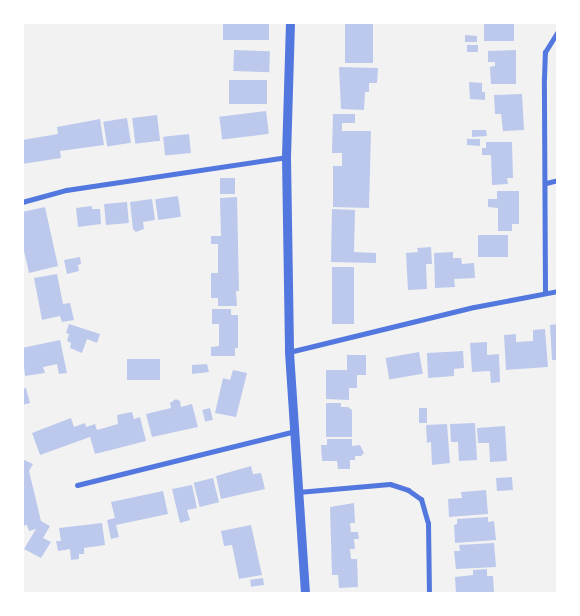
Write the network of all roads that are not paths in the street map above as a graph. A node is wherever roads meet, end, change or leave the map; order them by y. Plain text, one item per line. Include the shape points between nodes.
1 (290, 22) edge
2 (558, 31) edge
3 (286, 157) junction
4 (558, 180) edge
5 (546, 183) junction
6 (22, 202) edge
7 (558, 291) edge
8 (545, 293) junction
9 (289, 352) junction
10 (295, 432) junction
11 (78, 485) dead end
12 (297, 492) junction
13 (305, 594) edge
14 (429, 594) edge

1 - 3 street
2 - 5 street via 546,52
3 - 6 street via 66,190
3 - 9 street
4 - 5 street
5 - 8 street
7 - 8 street
8 - 9 street
9 - 10 street
10 - 11 street
10 - 12 street
12 - 13 street
12 - 14 street via 390,484 421,499 428,523

